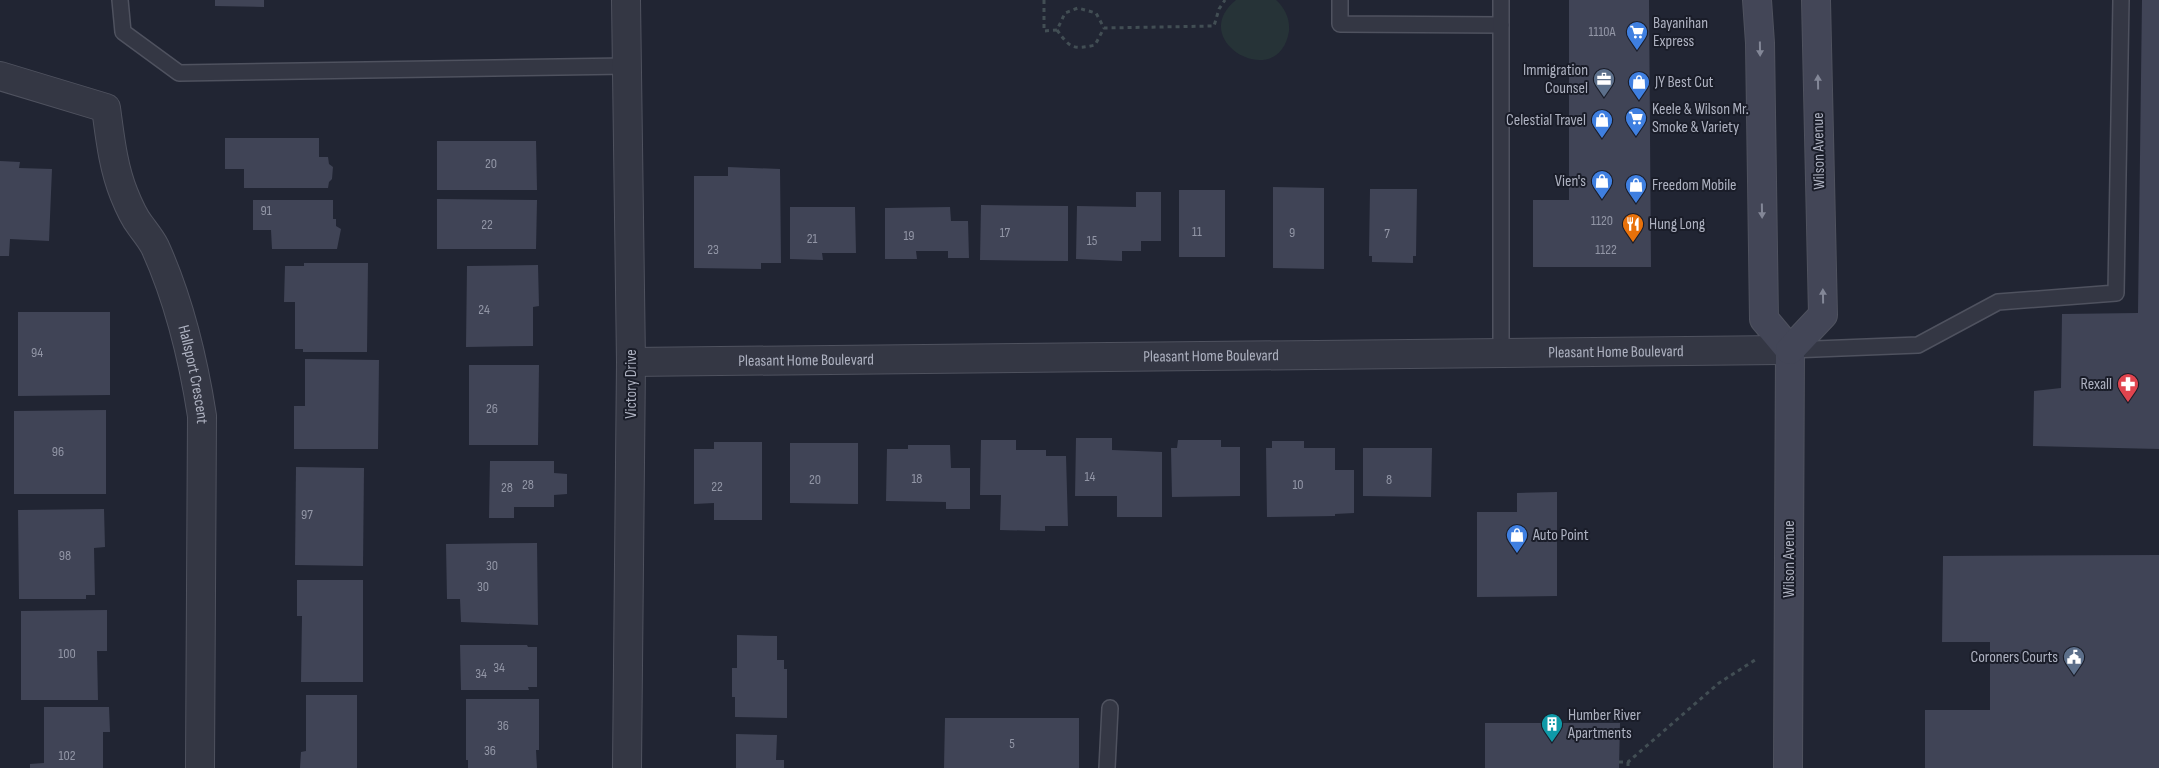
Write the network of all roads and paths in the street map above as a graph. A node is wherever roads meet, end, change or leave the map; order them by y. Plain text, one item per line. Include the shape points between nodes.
1 (120, 0) edge
2 (626, 0) edge
3 (1044, 0) edge
4 (1225, 0) edge
5 (1340, 0) edge
6 (1501, 0) edge
7 (1757, 0) edge
8 (1816, 0) edge
9 (2121, 0) edge
10 (1501, 25) junction
11 (1104, 28) junction
12 (1057, 30) junction
13 (627, 66) junction
14 (0, 76) edge
15 (1790, 350) junction
16 (1501, 353) junction
17 (632, 362) junction
18 (1789, 637) junction
19 (1110, 708) dead end
20 (1619, 762) dead end
21 (1628, 762) junction
22 (200, 768) edge
23 (628, 768) edge
24 (1107, 768) edge
25 (1628, 768) edge
26 (1788, 768) edge

1 - 13 lane via 123,32 179,73
2 - 13 street, Victory Drive
3 - 12 path via 1044,31
4 - 11 path via 1214,26
5 - 10 lane via 1340,24
6 - 10 lane
7 -> 15 main road via 1764,319
15 -> 8 main road, Wilson Avenue via 1823,315
9 - 15 lane via 2116,293 1998,302 1918,345
10 - 16 lane
11 - 12 path via 1095,46 1077,49 1067,44
11 - 12 path via 1096,13 1078,8 1065,13
13 - 17 street, Victory Drive
14 - 22 street, Hallsport Crescent via 106,108 115,169 138,222 154,245 184,329 195,368 202,416
15 - 16 street, Pleasant Home Boulevard
15 - 18 main road, Wilson Avenue
16 - 17 street, Pleasant Home Boulevard
17 - 23 street, Victory Drive
18 - 21 path via 1719,683
18 - 26 main road, Wilson Avenue
19 - 24 lane
20 - 21 path
21 - 25 path

